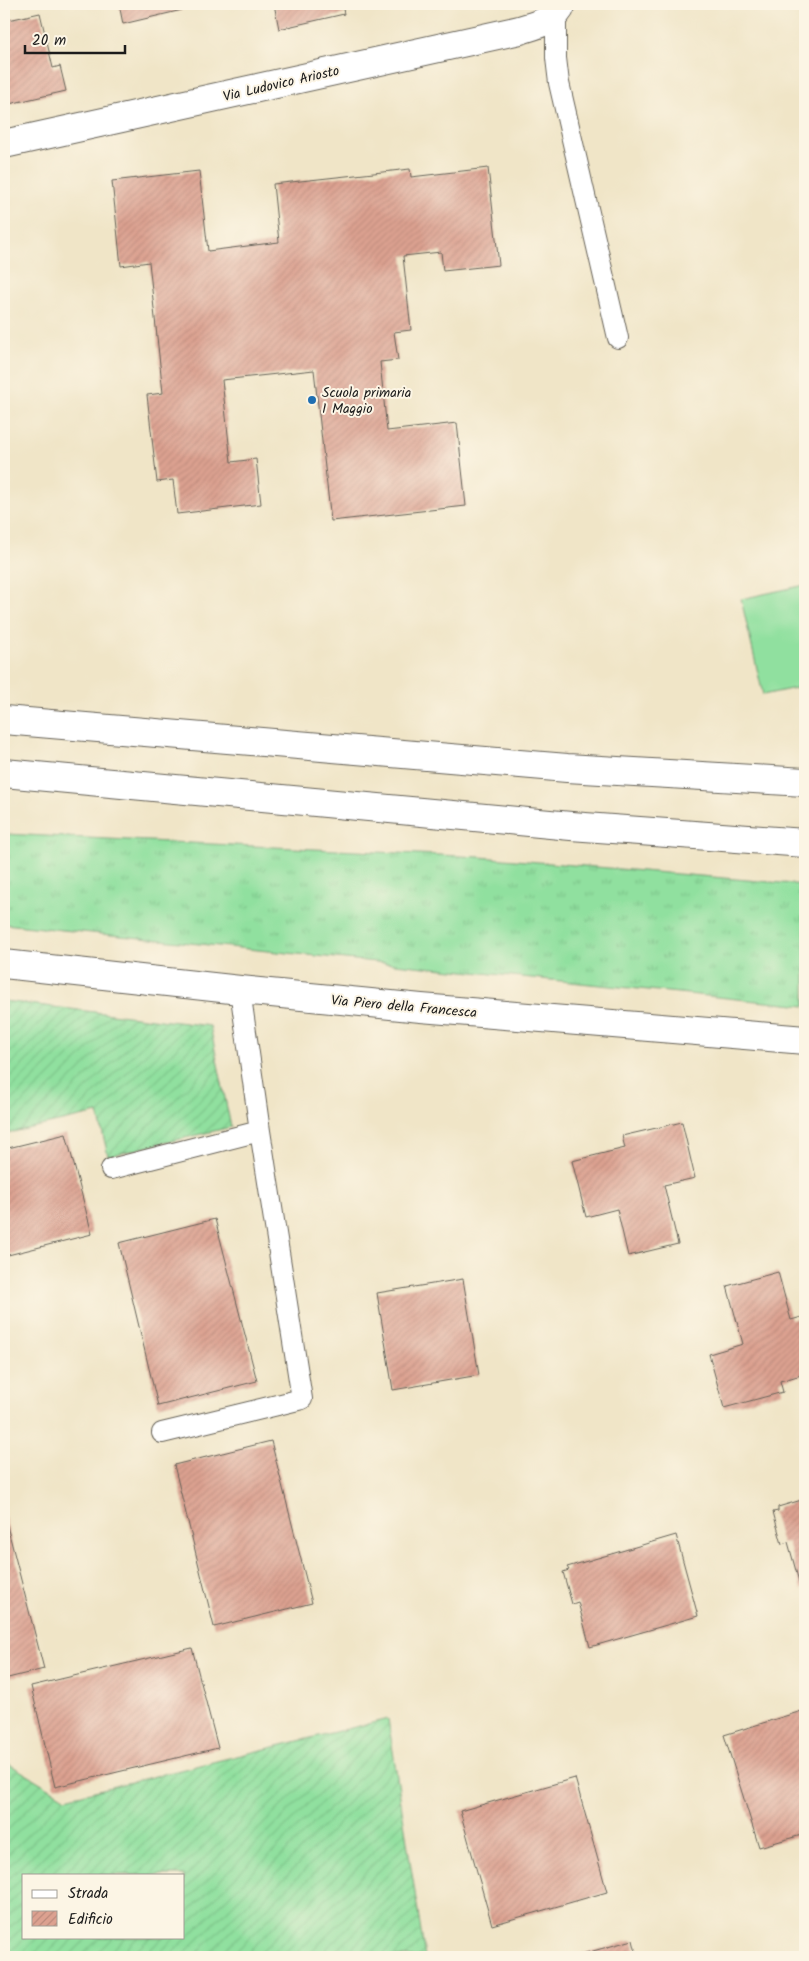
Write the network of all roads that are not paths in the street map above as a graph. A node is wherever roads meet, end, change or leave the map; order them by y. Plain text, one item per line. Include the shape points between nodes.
1 (559, 9) edge
2 (4, 144) edge
3 (618, 338) dead end
4 (4, 720) edge
5 (4, 773) edge
6 (805, 782) edge
7 (805, 843) edge
8 (4, 964) edge
9 (240, 990) junction
10 (805, 1040) edge
11 (260, 1131) junction
12 (111, 1169) dead end
13 (162, 1433) dead end

1 - 2 main road, Via Ludovico Ariosto via 543,22 520,30
1 - 3 lane via 556,58 559,83
4 - 6 main road via 567,768
5 - 7 main road via 572,826
8 - 9 main road, Via Piero della Francesca
9 - 10 main road, Via Piero della Francesca
9 - 11 lane
11 - 12 lane
11 - 13 lane via 302,1399

